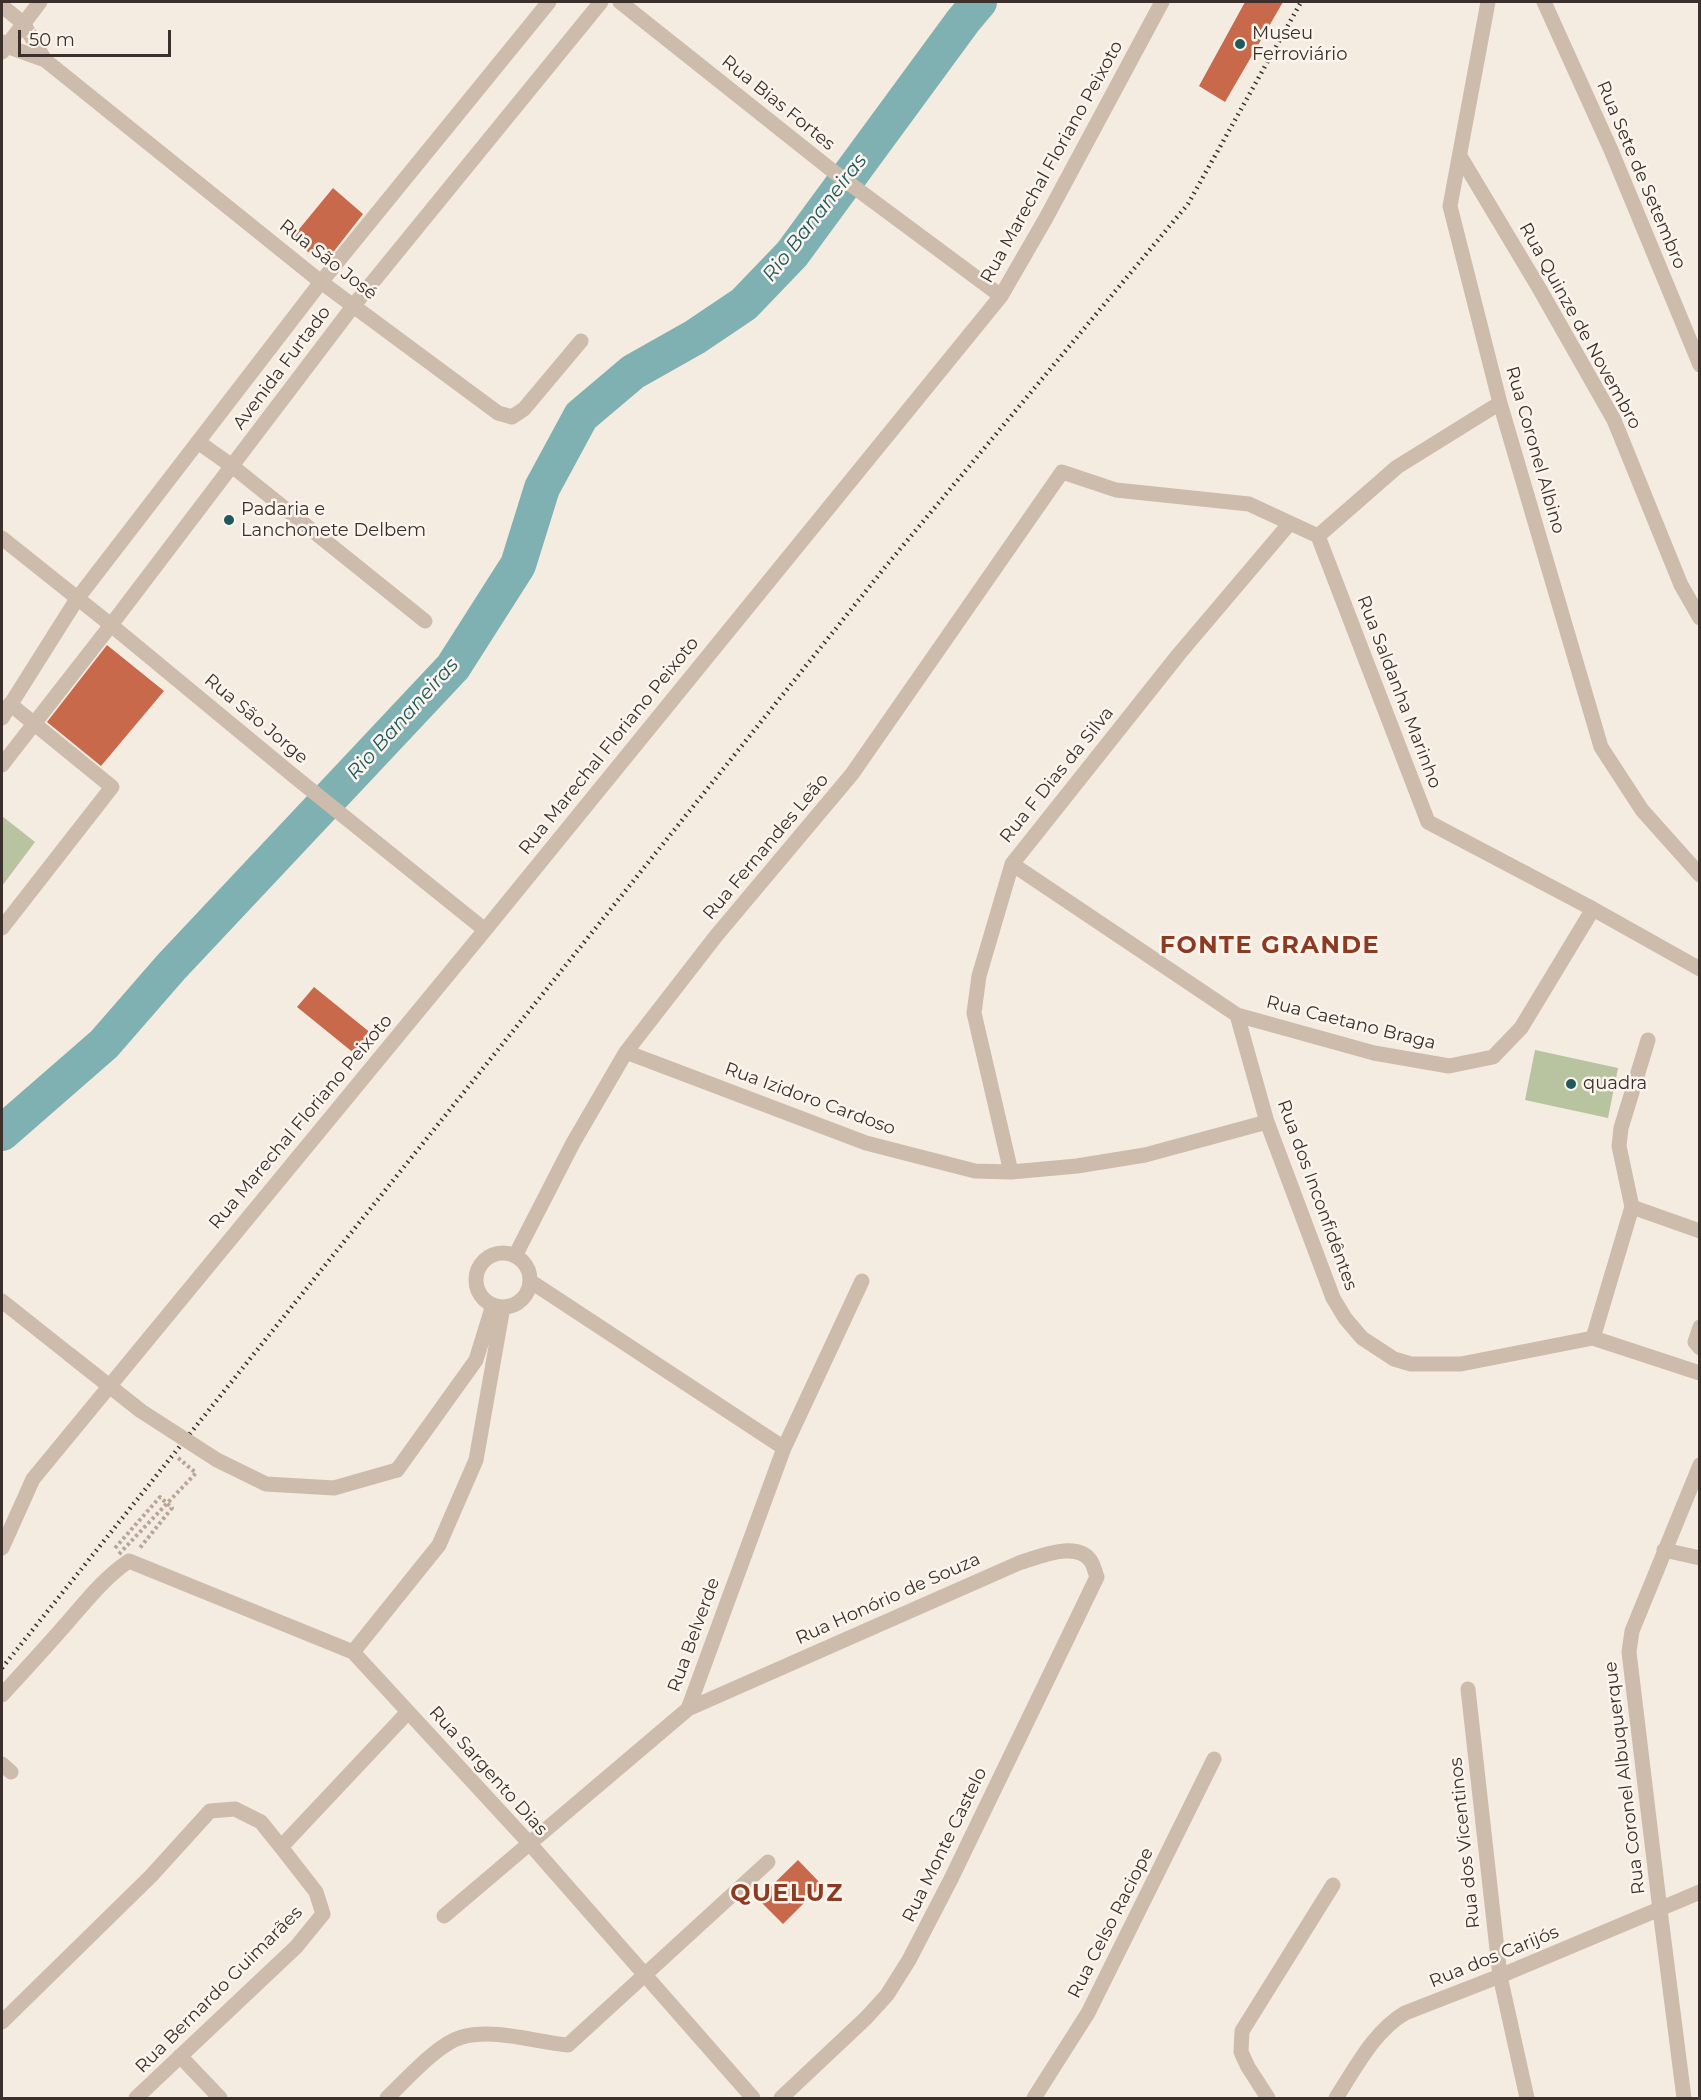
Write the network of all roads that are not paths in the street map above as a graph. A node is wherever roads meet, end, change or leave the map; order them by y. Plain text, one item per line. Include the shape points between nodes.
1 (40, 2) edge
2 (549, 2) edge
3 (601, 2) edge
4 (620, 2) edge
5 (1162, 2) edge
6 (1488, 2) edge
7 (1544, 2) edge
8 (2, 6) edge
9 (23, 23) junction
10 (3, 47) edge
11 (45, 60) junction
12 (1460, 156) junction
13 (321, 282) junction
14 (1001, 296) junction
15 (354, 305) junction
16 (581, 341) dead end
17 (1700, 365) edge
18 (1500, 403) junction
19 (198, 442) junction
20 (232, 466) junction
21 (1290, 523) junction
22 (1318, 536) junction
23 (2, 538) edge
24 (77, 599) junction
25 (1700, 618) edge
26 (425, 621) dead end
27 (111, 625) junction
28 (10, 704) junction
29 (2, 718) edge
30 (34, 723) junction
31 (2, 765) edge
32 (1012, 864) junction
33 (1700, 875) edge
34 (1593, 909) junction
35 (2, 928) edge
36 (485, 930) junction
37 (1700, 969) edge
38 (1237, 1015) junction
39 (1648, 1040) dead end
40 (626, 1052) junction
41 (1268, 1122) junction
42 (1011, 1172) junction
43 (1632, 1207) junction
44 (1700, 1231) edge
45 (514, 1256) junction
46 (530, 1281) junction
47 (862, 1281) dead end
48 (2, 1301) edge
49 (498, 1306) junction
50 (1700, 1327) edge
51 (1593, 1338) junction
52 (1697, 1345) edge
53 (1700, 1372) edge
54 (784, 1448) junction
55 (1700, 1465) edge
56 (2, 1548) edge
57 (1664, 1550) junction
58 (1700, 1558) edge
59 (1097, 1577) joint
60 (353, 1652) junction
61 (1468, 1689) dead end
62 (2, 1695) edge
63 (687, 1709) junction
64 (408, 1712) junction
65 (1214, 1759) dead end
66 (530, 1844) junction
67 (281, 1847) junction
68 (768, 1863) dead end
69 (1333, 1885) dead end
70 (1700, 1892) edge
71 (1660, 1910) junction
72 (444, 1916) dead end
73 (645, 1975) junction
74 (1500, 1976) junction
75 (2, 2022) edge
76 (180, 2056) junction
77 (136, 2098) edge
78 (220, 2098) edge
79 (387, 2098) edge
80 (753, 2098) edge
81 (780, 2098) edge
82 (1034, 2098) edge
83 (1269, 2098) edge
84 (1335, 2098) edge
85 (1527, 2098) edge
86 (1684, 2098) edge

1 - 9 street
2 - 13 street, Avenida Furtado
3 - 15 street, Avenida Furtado
4 - 14 street, Rua Bias Fortes via 834,172
5 - 14 street, Rua Marechal Floriano Peixoto
6 - 12 street, Rua Coronel Albino
7 - 17 street, Rua Sete de Setembro via 1611,150
8 - 9 street, Rua São José
9 - 10 street
9 - 11 street, Rua São José
10 - 11 street, Rua São José
11 - 13 street, Rua São José
12 - 18 street, Rua Coronel Albino via 1450,206
12 - 25 street, Rua Quinze de Novembro via 1614,420 1682,585
13 - 15 street, Rua São José
13 - 19 street, Avenida Furtado
14 - 36 street, Rua Marechal Floriano Peixoto
15 - 16 street, Rua São José via 498,413 512,417 524,409
15 - 20 street, Avenida Furtado
18 - 22 street via 1396,467
18 - 33 street, Rua Coronel Albino via 1601,747 1642,810
19 - 20 street
19 - 24 street, Avenida Furtado
20 - 26 street
20 - 27 street, Avenida Furtado
21 - 22 street
21 - 32 street, Rua F Dias da Silva via 1179,654
21 - 40 street, Rua Fernandes Leão via 1250,504 1116,490 1062,472 852,774 716,936
22 - 34 street, Rua Saldanha Marinho via 1428,822
23 - 24 street, Rua São Jorge
24 - 27 street, Rua São Jorge
24 - 28 street, Avenida Furtado
27 - 30 street, Avenida Furtado
27 - 36 street, Rua São Jorge
28 - 29 street, Avenida Furtado
28 - 30 street
30 - 31 street, Avenida Furtado
30 - 35 street via 111,787
32 - 38 street
32 - 42 street, Rua F Dias da Silva via 979,976 974,1013
34 - 37 street, Rua Saldanha Marinho
34 - 38 street, Rua Caetano Braga via 1521,1028 1493,1057 1449,1066 1374,1053
36 - 56 street, Rua Marechal Floriano Peixoto via 33,1479
38 - 41 street, Rua dos Inconfidêntes
39 - 43 street via 1621,1128 1620,1158
40 - 42 street, Rua Izidoro Cardoso via 866,1143 975,1172
40 - 45 street, Rua Fernandes Leão
41 - 42 street, Rua Izidoro Cardoso via 1145,1155
41 - 51 street, Rua dos Inconfidêntes via 1334,1298 1362,1338 1378,1350 1411,1364 1461,1364
43 - 44 street
43 - 51 street
45 - 46 street via 529,1271
45 - 49 street via 494,1255 479,1269 478,1290 484,1299
46 - 49 street via 522,1300 513,1306
46 - 54 street
47 - 54 street, Rua Belverde
48 - 49 street, bridge via 141,1411 217,1460 266,1484 334,1488 397,1470 476,1360
49 - 60 street via 476,1460 439,1545
50 - 52 street
51 - 53 street, Rua dos Inconfidêntes
54 - 63 street, Rua Belverde
55 - 57 street, Rua Coronel Albuquerque
57 - 58 street
57 - 71 street, Rua Coronel Albuquerque via 1632,1631 1629,1652
59 - 63 street, Rua Honório de Souza via 1092,1561 1081,1553 1065,1550 1019,1563
59 - 81 street, Rua Monte Castelo via 909,1960 887,1995 866,2018
60 - 62 street, Rua Sargento Dias via 124,1558
60 - 64 street, Rua Sargento Dias
61 - 74 street, Rua dos Vicentinos
63 - 66 street, Rua Belverde
64 - 66 street, Rua Sargento Dias
64 - 67 street
65 - 82 street, Rua Celso Raciope via 1088,2013
66 - 72 street, Rua Belverde
66 - 73 street, Rua Sargento Dias
67 - 75 street via 261,1822 235,1809 210,1811 151,1876
67 - 76 street, Rua Bernardo Guimarães via 316,1892 323,1914 296,1947
68 - 73 street
69 - 83 street via 1242,2031 1241,2052
70 - 71 street, Rua dos Carijós
71 - 74 street, Rua dos Carijós
71 - 86 street, Rua Coronel Albuquerque
73 - 79 street via 568,2045 493,2034 461,2037 435,2052
73 - 80 street, Rua Sargento Dias
74 - 84 street, Rua dos Carijós via 1391,2021
74 - 85 street, Rua dos Vicentinos
76 - 77 street, Rua Bernardo Guimarães
76 - 78 street

